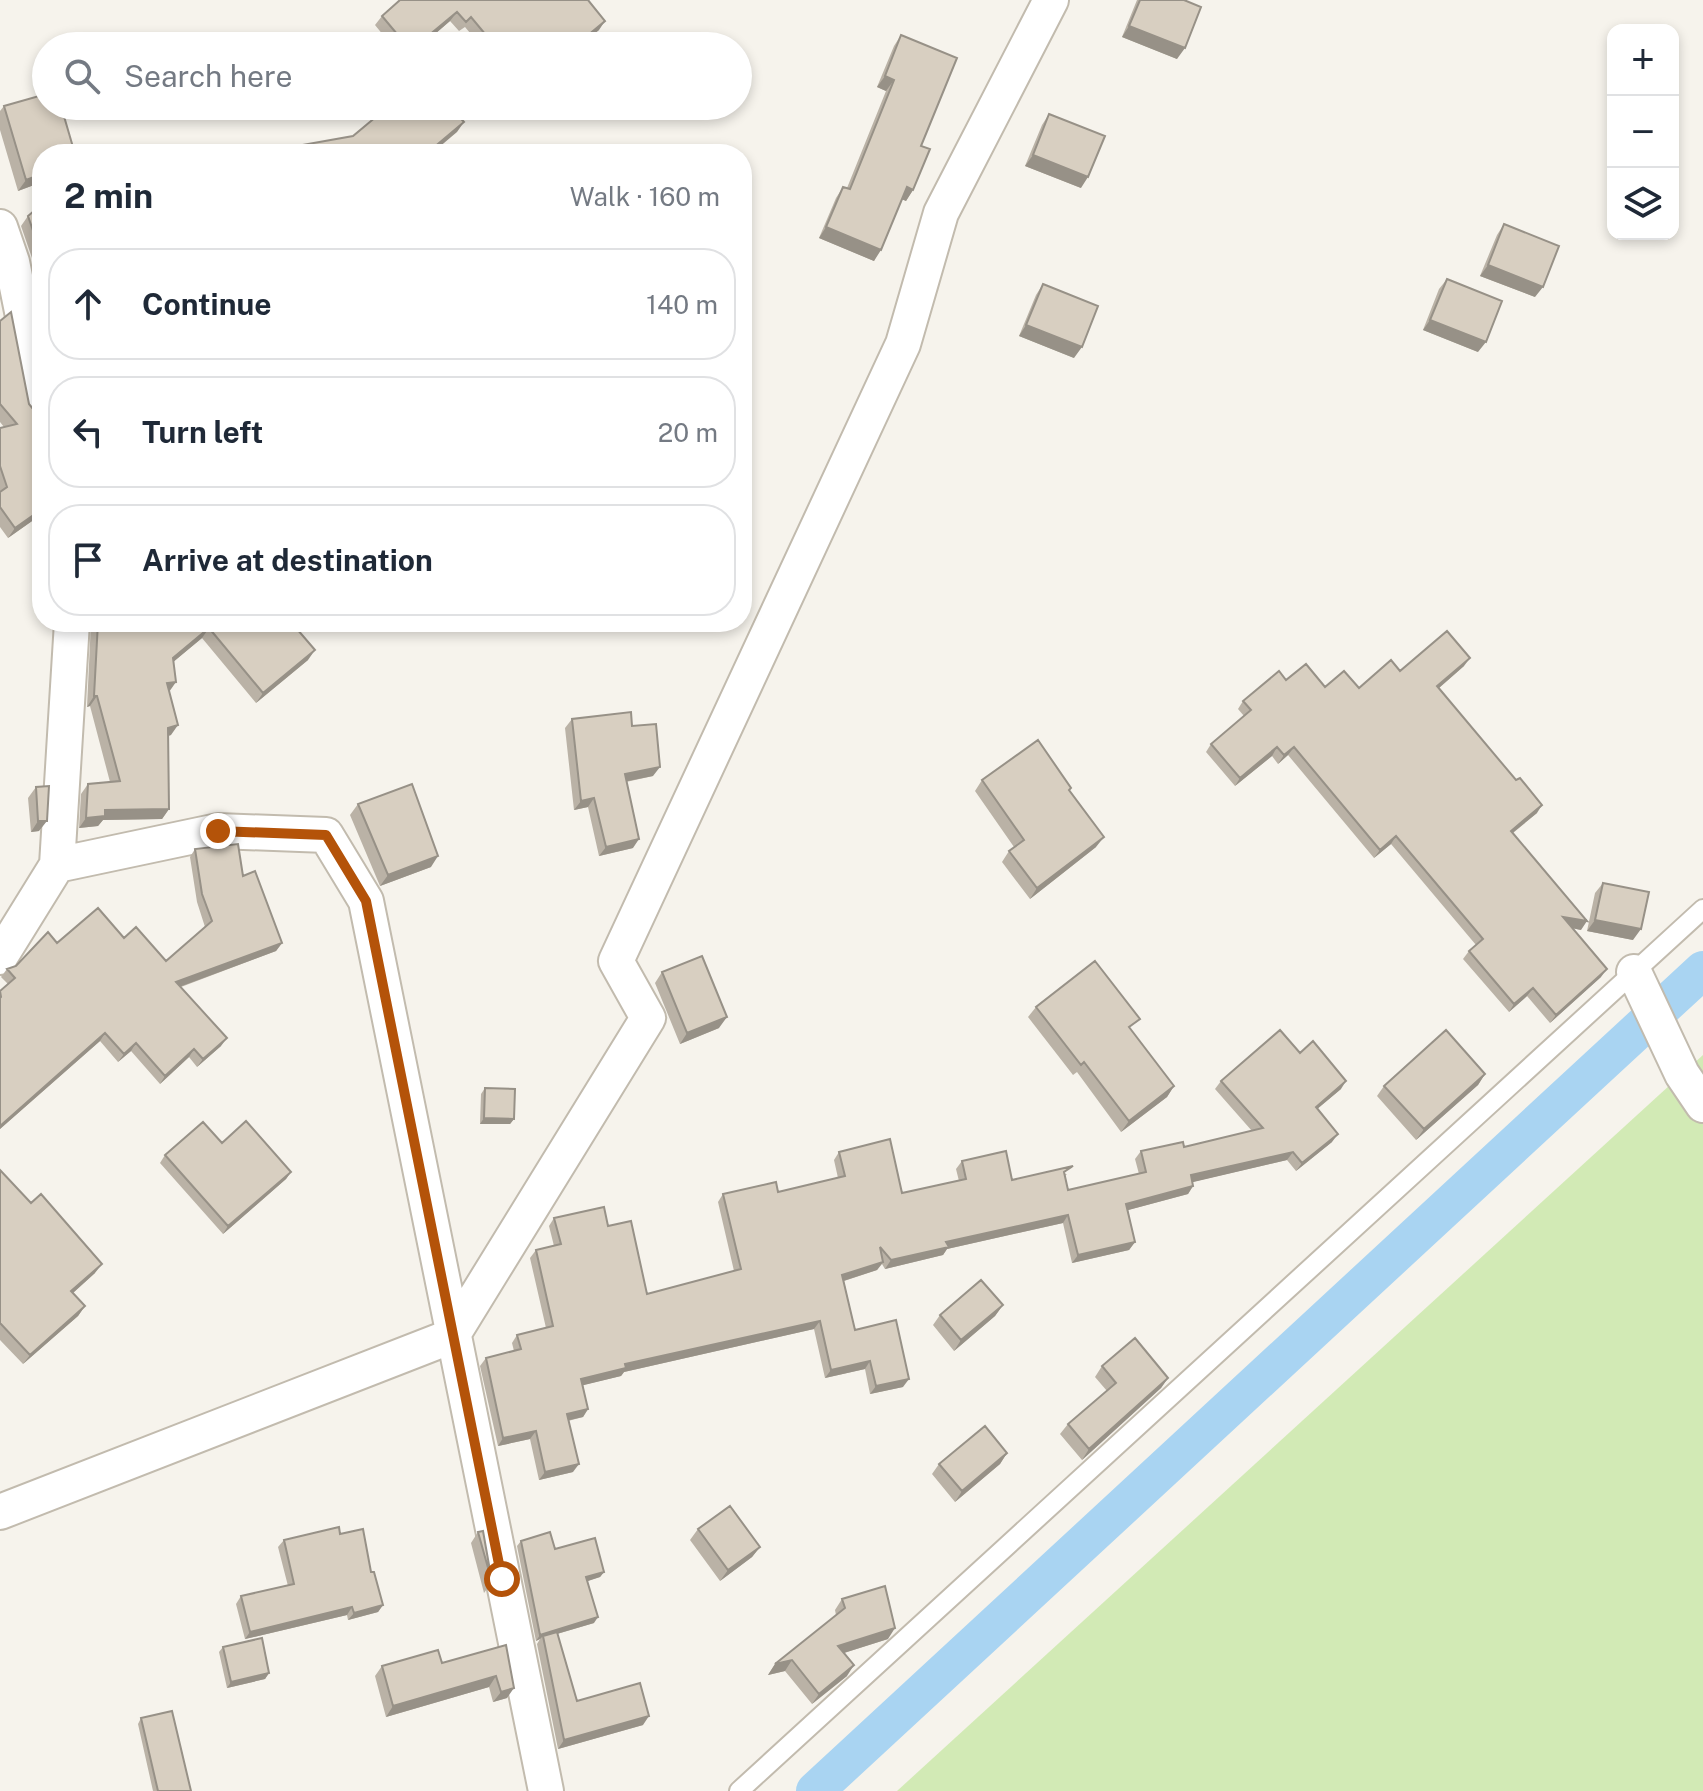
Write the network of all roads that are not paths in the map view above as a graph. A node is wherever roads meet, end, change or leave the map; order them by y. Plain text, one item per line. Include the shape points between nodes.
1 (1051, 0) edge
2 (0, 227) edge
3 (32, 361) edge
4 (71, 632) edge
5 (57, 865) junction
6 (1703, 909) edge
7 (0, 957) edge
8 (1634, 972) junction
9 (1703, 1105) edge
10 (452, 1336) junction
11 (0, 1512) edge
12 (546, 1791) edge
13 (739, 1791) edge

1 - 10 street via 941,213 903,344 616,961 648,1018
2 - 3 street
4 - 5 street
5 - 7 street
5 - 10 street via 218,831 326,835 366,901
6 - 8 lane
8 - 9 street via 1682,1074
8 - 13 lane
10 - 11 street
10 - 12 street

